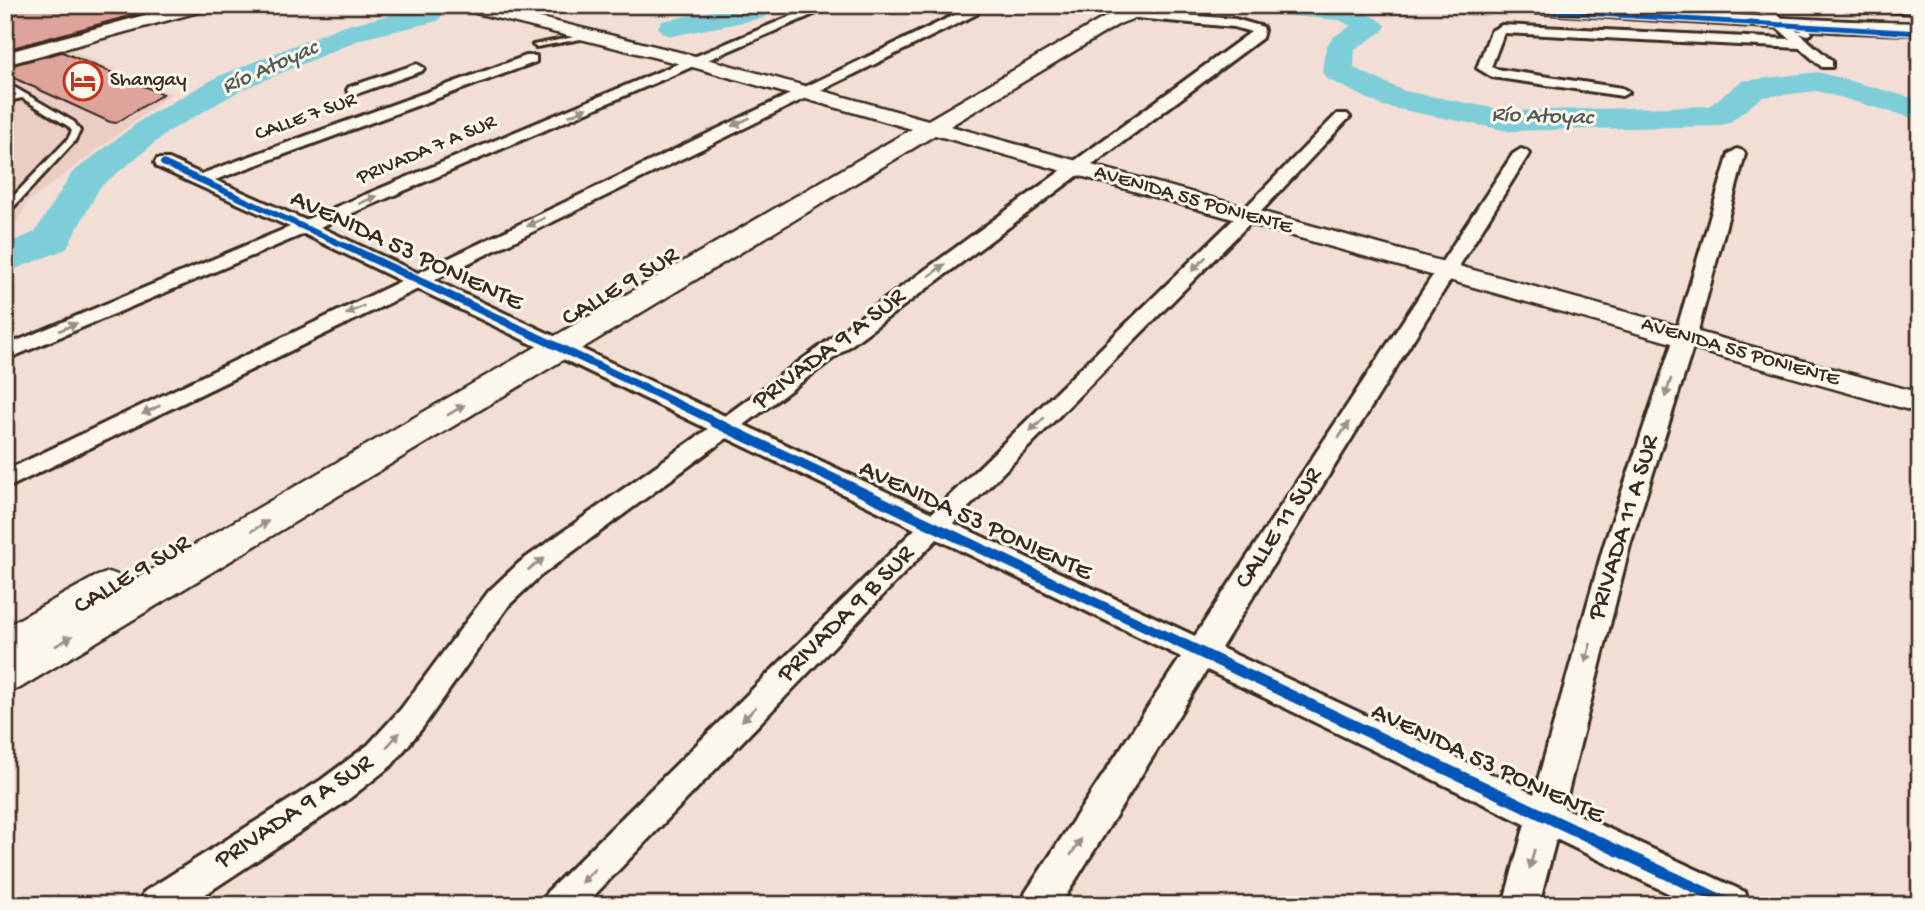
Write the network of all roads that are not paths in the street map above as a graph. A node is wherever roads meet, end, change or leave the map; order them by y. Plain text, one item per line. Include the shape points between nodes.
1 (203, 5) edge
2 (466, 5) edge
3 (829, 5) edge
4 (1486, 5) edge
5 (1546, 5) edge
6 (1758, 5) edge
7 (1844, 5) edge
8 (511, 7) edge
9 (1132, 9) edge
10 (973, 11) dead end
11 (154, 12) edge
12 (1919, 21) edge
13 (1783, 25) junction
14 (590, 36) junction
15 (1804, 44) junction
16 (5, 50) edge
17 (533, 52) joint
18 (704, 59) junction
19 (5, 60) edge
20 (1826, 64) dead end
21 (417, 68) dead end
22 (382, 80) junction
23 (5, 84) edge
24 (810, 89) junction
25 (354, 90) dead end
26 (1622, 92) dead end
27 (21, 93) junction
28 (427, 97) junction
29 (5, 100) edge
30 (1342, 117) dead end
31 (930, 123) junction
32 (1521, 154) dead end
33 (1737, 155) dead end
34 (163, 163) dead end
35 (1081, 164) junction
36 (199, 180) junction
37 (5, 211) edge
38 (1252, 211) junction
39 (305, 227) junction
40 (1450, 265) junction
41 (417, 280) junction
42 (1687, 330) junction
43 (550, 343) junction
44 (5, 354) edge
45 (1920, 386) edge
46 (1920, 403) edge
47 (726, 427) junction
48 (5, 481) edge
49 (934, 526) junction
50 (5, 647) edge
51 (1200, 652) junction
52 (5, 676) edge
53 (1544, 814) junction
54 (157, 905) edge
55 (560, 905) edge
56 (1039, 905) edge
57 (1521, 905) edge
58 (1732, 905) edge

1 - 11 main road
2 - 14 main road, AVENIDA 55 PONIENTE
3 - 18 street, PRIVADA 7 A SUR
4 - 13 main road
5 - 13 main road
6 - 13 street
7 - 12 street
8 - 18 main road, AVENIDA 55 PONIENTE
9 - 31 main road, CALLE 9 SUR
9 - 35 street, PRIVADA 9 A SUR via 1258,30
10 - 24 street
11 - 16 main road
11 - 19 main road
12 - 13 main road
13 - 15 street
14 - 17 lane
14 - 18 main road, AVENIDA 55 PONIENTE
15 - 20 street
15 - 26 street via 1497,31 1485,71
17 - 28 street, CALLE 7 SUR
18 - 24 main road, AVENIDA 55 PONIENTE
39 -> 18 street, PRIVADA 7 A SUR
21 - 22 street
22 - 25 street
22 - 28 street, CALLE 7 SUR
23 - 27 lane
24 - 31 main road, AVENIDA 55 PONIENTE
24 -> 41 street
27 - 29 lane
27 - 37 lane via 76,131
28 - 36 street, CALLE 7 SUR
30 - 38 street, PRIVADA 9 B SUR
31 - 35 main road, AVENIDA 55 PONIENTE
31 - 43 main road, CALLE 9 SUR
32 - 40 street, CALLE 11 SUR
33 - 42 street, PRIVADA 11 A SUR
34 - 36 street, AVENIDA 53 PONIENTE
35 - 38 main road, AVENIDA 55 PONIENTE
47 -> 35 street, PRIVADA 9 A SUR
36 - 39 street, AVENIDA 53 PONIENTE
38 - 40 main road, AVENIDA 55 PONIENTE
38 -> 49 street, PRIVADA 9 B SUR
39 - 41 street, AVENIDA 53 PONIENTE
44 -> 39 street, PRIVADA 7 A SUR
40 - 42 main road, AVENIDA 55 PONIENTE
51 -> 40 street, CALLE 11 SUR
41 - 43 street, AVENIDA 53 PONIENTE
41 -> 48 street
42 - 45 main road, AVENIDA 55 PONIENTE
42 - 46 main road, AVENIDA 55 PONIENTE
42 -> 53 street, PRIVADA 11 A SUR via 1617,545
43 - 47 street, AVENIDA 53 PONIENTE
43 - 50 main road, CALLE 9 SUR
52 -> 43 main road, CALLE 9 SUR
47 - 49 street, AVENIDA 53 PONIENTE
54 -> 47 street, PRIVADA 9 A SUR via 333,791 380,755 514,583
49 - 51 street, AVENIDA 53 PONIENTE
49 -> 55 street, PRIVADA 9 B SUR
51 - 53 street, AVENIDA 53 PONIENTE
56 -> 51 street, CALLE 11 SUR
53 -> 57 street, PRIVADA 11 A SUR
53 - 58 street, AVENIDA 53 PONIENTE

